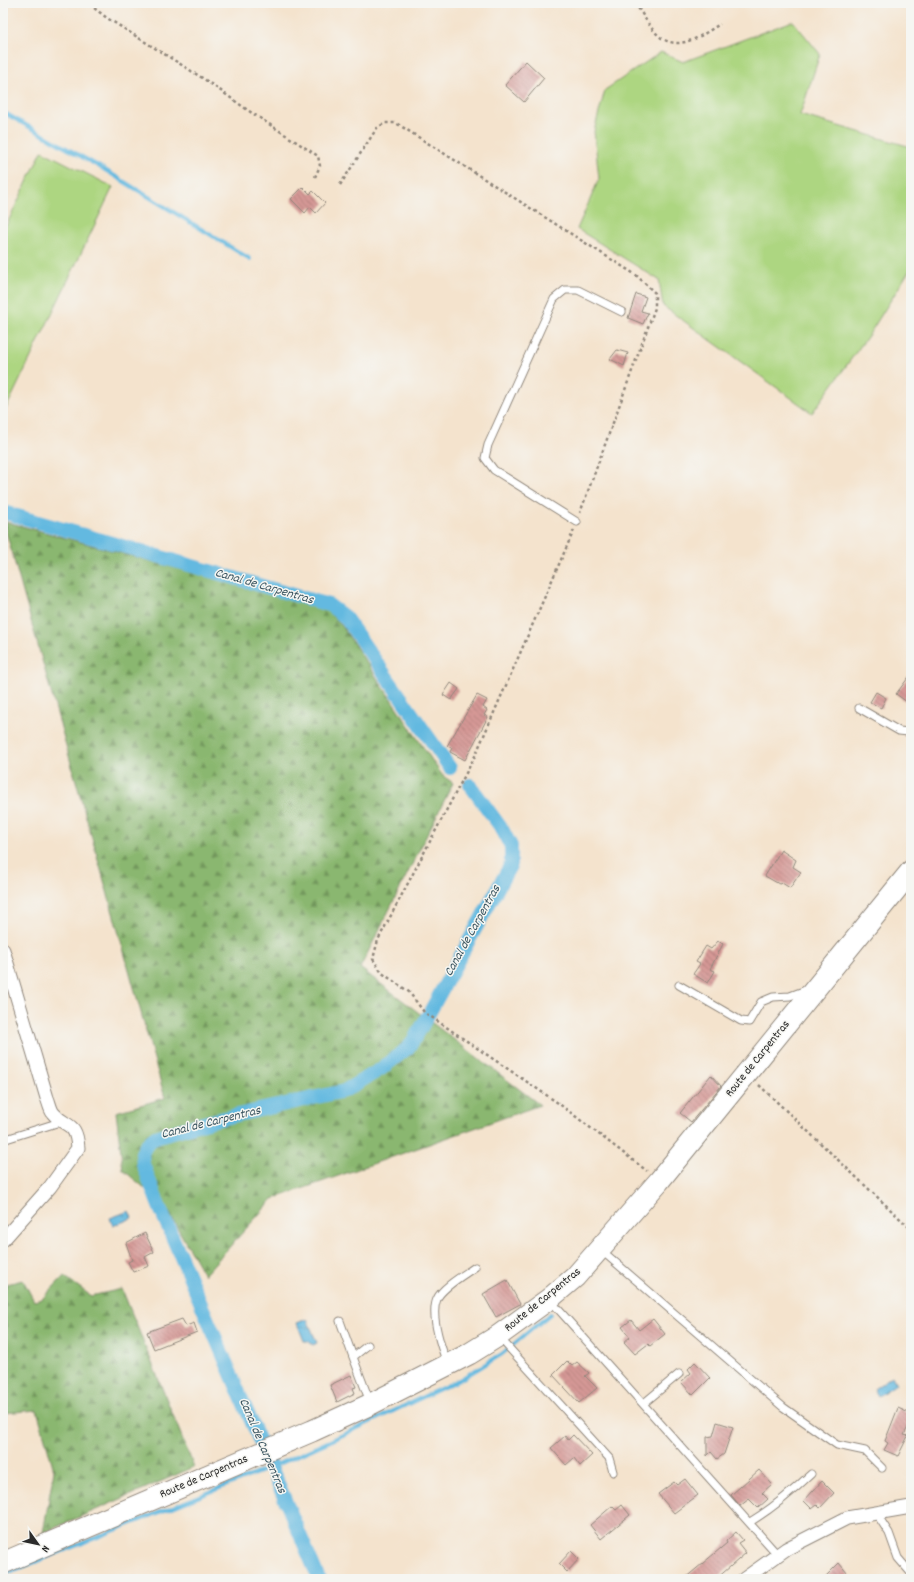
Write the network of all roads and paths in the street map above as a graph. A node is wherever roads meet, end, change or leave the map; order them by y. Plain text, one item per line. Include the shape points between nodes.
1 (91, 3) edge
2 (635, 3) edge
3 (720, 24) dead end
4 (315, 177) dead end
5 (340, 185) dead end
6 (622, 312) dead end
7 (577, 522) junction
8 (859, 708) dead end
9 (911, 729) edge
10 (911, 871) edge
11 (3, 950) edge
12 (679, 985) dead end
13 (817, 986) junction
14 (746, 1073) junction
15 (63, 1121) junction
16 (3, 1140) edge
17 (659, 1181) junction
18 (911, 1229) edge
19 (3, 1240) edge
20 (601, 1250) junction
21 (475, 1267) dead end
22 (549, 1299) junction
23 (340, 1321) dead end
24 (498, 1336) junction
25 (368, 1345) dead end
26 (352, 1357) junction
27 (448, 1365) junction
28 (679, 1374) dead end
29 (370, 1404) junction
30 (643, 1404) junction
31 (882, 1468) dead end
32 (613, 1472) dead end
33 (811, 1474) dead end
34 (911, 1507) edge
35 (876, 1513) junction
36 (750, 1522) junction
37 (778, 1554) junction
38 (3, 1563) edge
39 (911, 1573) edge
40 (744, 1579) edge

1 - 4 path via 107,18 204,79 318,156 320,166
2 - 3 path via 659,36 676,44 692,41
5 - 7 path via 377,128 385,123 396,123 636,275 655,293 655,308
6 - 7 lane via 578,290 565,290 554,299 488,445 485,458 494,470
7 - 17 path via 475,756 378,940 373,959 382,973 409,992 424,1012 558,1103
8 - 9 lane via 899,731 908,732
10 - 13 main road, Route de Carpentras
11 - 15 street via 47,1098 53,1113
12 - 13 lane via 741,1021 749,1022 761,1002 774,997 790,996
13 - 14 main road, Route de Carpentras
14 - 17 main road, Route de Carpentras
14 - 18 path
15 - 16 lane
15 - 19 street via 72,1127 78,1148 50,1187
17 - 20 main road, Route de Carpentras
20 - 22 main road, Route de Carpentras
20 - 31 lane via 783,1407 837,1445 865,1451
21 - 27 lane via 437,1298 437,1329
22 - 24 main road, Route de Carpentras
22 - 30 lane
23 - 26 lane
24 - 27 main road, Route de Carpentras
24 - 32 lane via 609,1458
25 - 26 lane
26 - 29 lane
27 - 29 main road, Route de Carpentras
28 - 30 lane
29 - 38 main road, Route de Carpentras
30 - 36 lane
33 - 36 lane via 785,1498
34 - 35 street
35 - 37 street via 847,1518
35 - 39 lane via 889,1533 898,1558
36 - 37 lane
37 - 40 street

